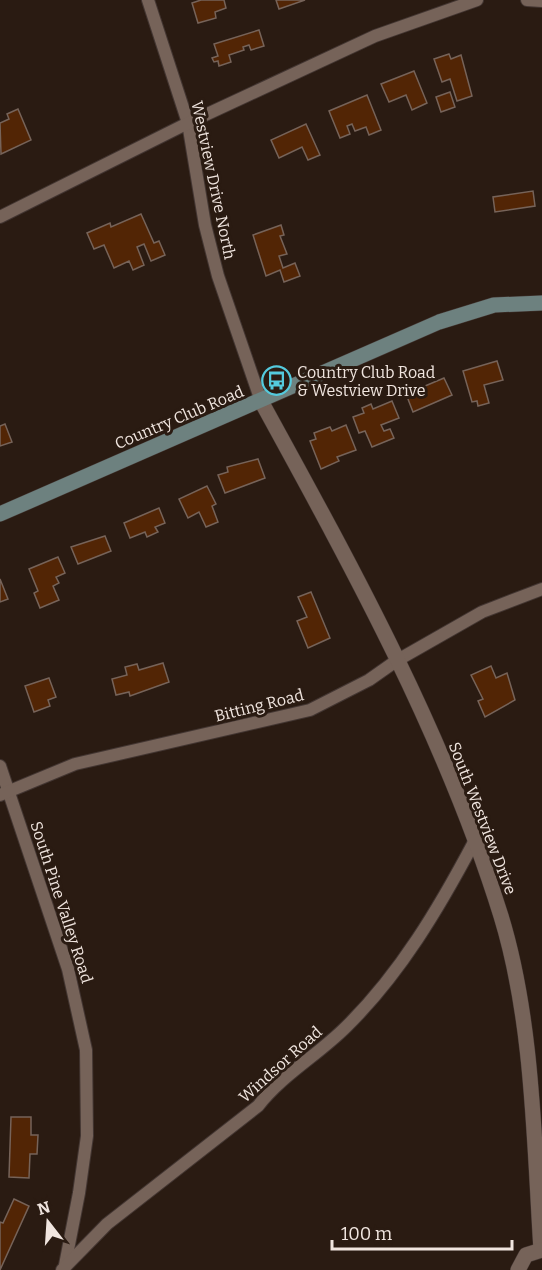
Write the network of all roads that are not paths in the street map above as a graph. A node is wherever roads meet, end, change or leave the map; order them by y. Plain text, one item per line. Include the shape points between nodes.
1 (148, 0) edge
2 (477, 0) edge
3 (527, 0) edge
4 (542, 1) edge
5 (189, 123) junction
6 (0, 217) edge
7 (542, 303) edge
8 (261, 401) junction
9 (0, 514) edge
10 (542, 589) edge
11 (396, 661) junction
12 (0, 766) edge
13 (4, 793) edge
14 (474, 842) junction
15 (541, 1250) edge
16 (64, 1268) edge
17 (518, 1270) edge

1 - 5 street, Westview Drive North
2 - 5 street via 375,36
3 - 4 street
5 - 6 street
5 - 8 street, Westview Drive North via 208,239
7 - 8 main road, Country Club Road via 494,305 459,315
8 - 9 main road, Country Club Road
8 - 11 street, South Westview Drive via 358,578
10 - 11 street, Bitting Road via 482,612
11 - 13 street, Bitting Road via 369,680 310,710 75,764
11 - 14 street, South Westview Drive via 453,783
12 - 13 street, South Pine Valley Road
13 - 16 street, South Pine Valley Road via 68,969 86,1050 87,1136
14 - 15 street, South Westview Drive via 501,917 525,1028
14 - 16 street, Windsor Road via 444,900 405,959 347,1026 272,1088 258,1107 107,1224
15 - 17 street via 526,1255

